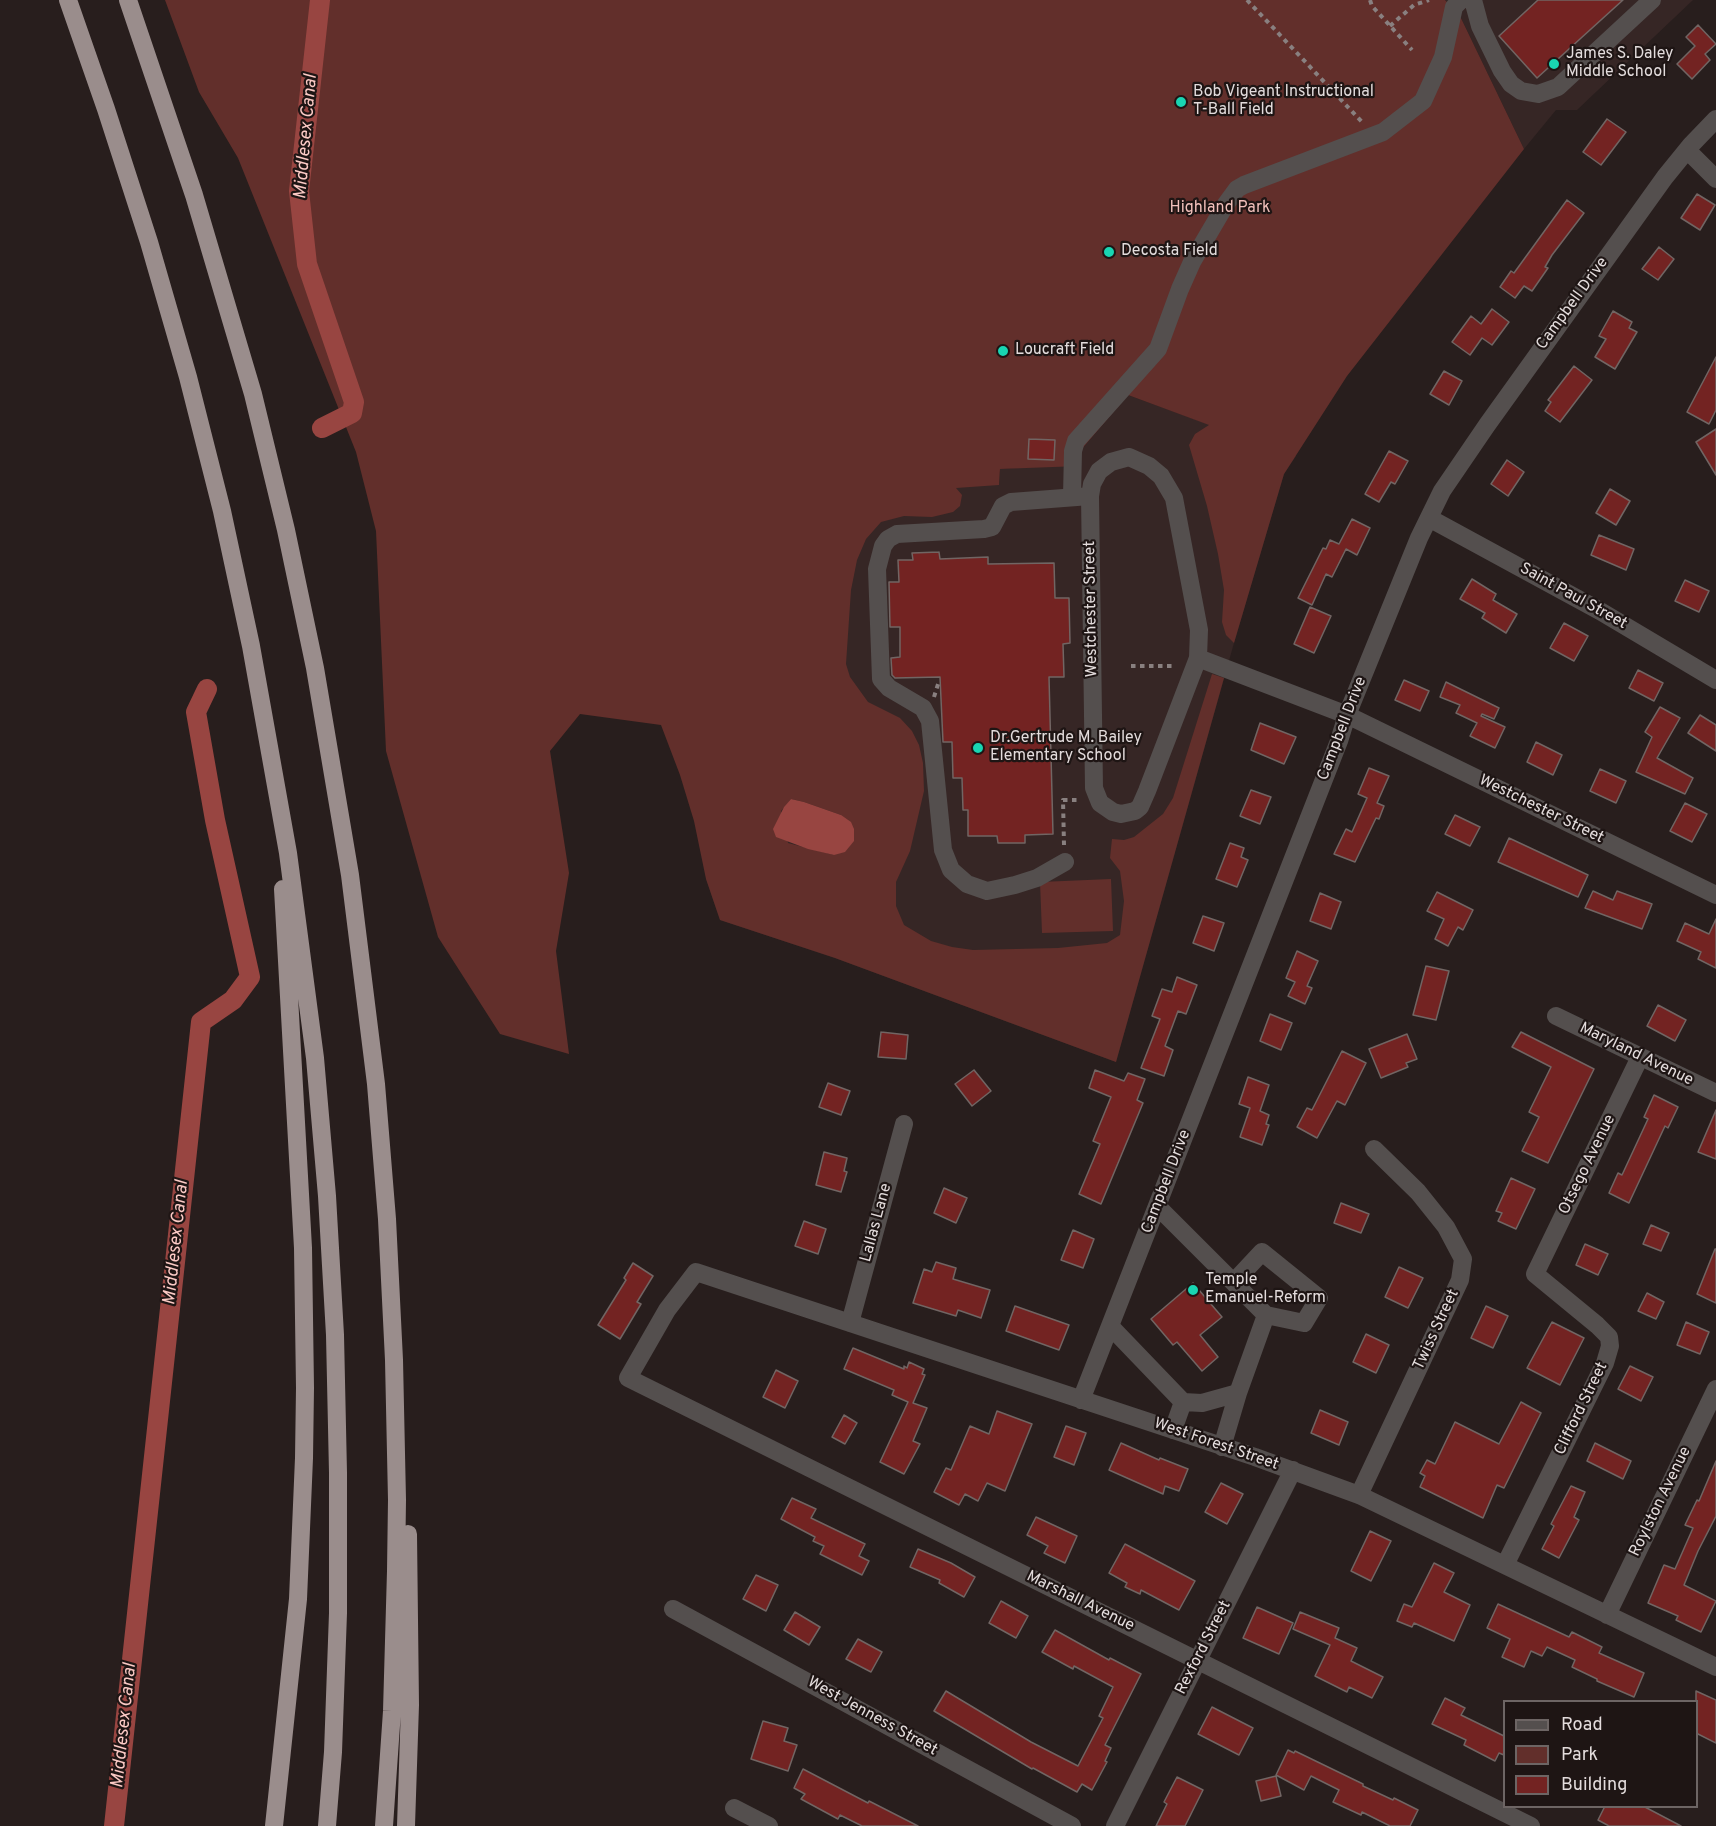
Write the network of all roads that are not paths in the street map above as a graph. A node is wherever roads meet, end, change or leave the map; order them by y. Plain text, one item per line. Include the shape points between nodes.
1 (68, 0) edge
2 (128, 0) edge
3 (1461, 0) edge
4 (1473, 0) edge
5 (1652, 0) edge
6 (1716, 119) edge
7 (1687, 150) junction
8 (1716, 179) edge
9 (1081, 496) junction
10 (1429, 518) junction
11 (1198, 658) junction
12 (1716, 680) edge
13 (1347, 715) junction
14 (277, 782) junction
15 (1065, 862) road end
16 (1716, 895) edge
17 (1556, 1016) dead end
18 (1640, 1057) junction
19 (1716, 1093) edge
20 (904, 1124) dead end
21 (1374, 1149) dead end
22 (1157, 1206) junction
23 (1535, 1274) joint
24 (1234, 1282) junction
25 (390, 1290) junction
26 (1266, 1315) junction
27 (850, 1323) junction
28 (1110, 1326) junction
29 (628, 1378) joint
30 (1716, 1389) edge
31 (1238, 1393) junction
32 (1081, 1400) junction
33 (1183, 1402) junction
34 (1173, 1430) junction
35 (1222, 1447) junction
36 (1293, 1470) junction
37 (1359, 1495) junction
38 (1505, 1565) junction
39 (673, 1609) dead end
40 (1607, 1615) junction
41 (1198, 1661) junction
42 (1716, 1667) edge
43 (734, 1808) dead end
44 (274, 1826) edge
45 (327, 1826) edge
46 (384, 1826) edge
47 (406, 1826) edge
48 (769, 1826) edge
49 (1071, 1826) edge
50 (1115, 1826) edge
51 (1531, 1826) edge

1 - 14 highway via 139,208 185,366 225,522
2 - 25 highway via 194,195 253,394 315,668 350,875 368,1013
3 - 9 street via 1454,7 1443,57 1423,101 1379,134 1237,189 1192,262 1158,349 1076,441 1073,451
4 - 5 street via 1483,33 1502,72 1521,91 1538,94 1558,87
6 - 7 street, Campbell Drive
7 - 8 street
7 - 10 street, Campbell Drive via 1487,424 1442,491
9 - 11 street, Westchester Street via 1098,471 1111,462 1129,458 1161,476 1174,498 1194,603
9 - 11 street, Westchester Street via 1094,788 1100,803 1113,812 1128,814 1140,807
9 - 15 street via 1011,502 1003,506 992,527 984,529 903,532 888,539 877,568 881,679 923,708 930,721 943,850 951,870 959,879 987,891 1037,878
10 - 12 street, Saint Paul Street via 1600,611
10 - 13 street, Campbell Drive
11 - 13 street, Westchester Street
13 - 16 street, Westchester Street
13 - 22 street, Campbell Drive
14 - 44 highway via 303,1248 305,1388 298,1599
14 - 45 highway via 309,1001 332,1265 338,1544 336,1682
17 - 18 street, Maryland Avenue
18 - 19 street, Maryland Avenue
18 - 23 street, Otsego Avenue
20 - 27 street, Lallas Lane
21 - 37 street, Twiss Street via 1418,1192 1446,1227 1463,1259 1460,1280
22 - 24 street
22 - 28 street, Campbell Drive
23 - 38 street, Clifford Street via 1597,1325 1609,1337 1610,1346
24 - 26 street
24 - 26 street via 1262,1252 1319,1298 1304,1323
25 - 46 highway via 397,1500
25 - 47 highway via 407,1497 410,1705
26 - 31 street
27 - 29 street, West Forest Street via 696,1272 667,1310
27 - 32 street, West Forest Street
28 - 32 street, Campbell Drive
28 - 33 street
29 - 41 street, Marshall Avenue
30 - 40 street, Roylston Avenue
31 - 33 street via 1202,1403
31 - 35 street
32 - 34 street, West Forest Street
33 - 34 street
34 - 35 street, West Forest Street
35 - 36 street, West Forest Street
36 - 37 street, West Forest Street
36 - 41 street, Rexford Street
37 - 38 street, West Forest Street
38 - 40 street, West Forest Street
39 - 49 street, West Jenness Street
40 - 42 street, West Forest Street
41 - 50 street, Rexford Street
41 - 51 street, Marshall Avenue
43 - 48 street

